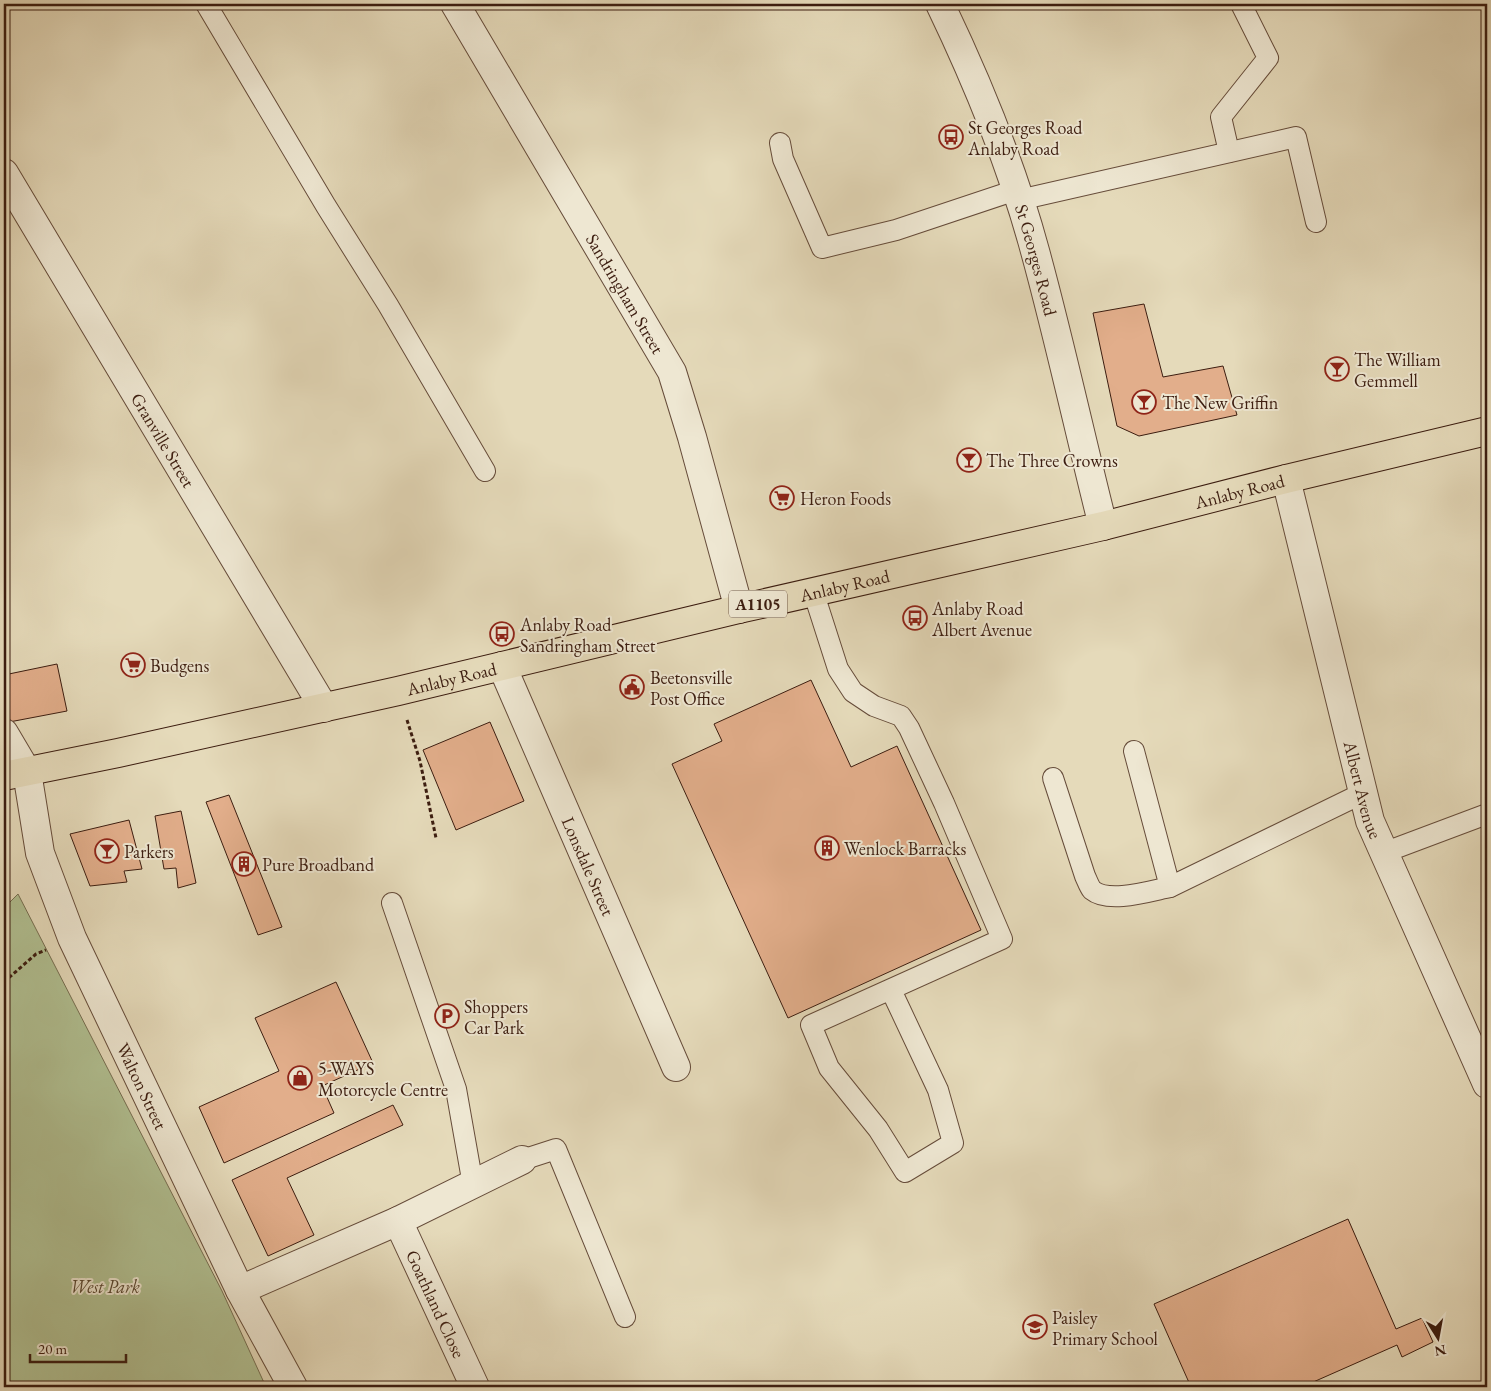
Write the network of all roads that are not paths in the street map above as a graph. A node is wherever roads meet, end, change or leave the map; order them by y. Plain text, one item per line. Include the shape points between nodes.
1 (206, 4) edge
2 (455, 4) edge
3 (940, 4) edge
4 (1241, 4) edge
5 (780, 143) dead end
6 (1229, 152) junction
7 (4, 173) edge
8 (1017, 195) junction
9 (1316, 222) dead end
10 (1487, 432) edge
11 (485, 471) dead end
12 (1286, 479) junction
13 (1103, 526) junction
14 (813, 591) junction
15 (739, 608) junction
16 (502, 666) junction
17 (324, 708) junction
18 (4, 733) edge
19 (1134, 750) dead end
20 (12, 776) edge
21 (1053, 778) dead end
22 (1363, 793) junction
23 (1487, 814) edge
24 (1383, 852) junction
25 (1170, 887) junction
26 (392, 904) dead end
27 (891, 990) junction
28 (676, 1067) dead end
29 (1487, 1084) edge
30 (522, 1160) joint
31 (473, 1185) junction
32 (398, 1221) junction
33 (240, 1290) junction
34 (625, 1317) dead end
35 (293, 1387) edge
36 (475, 1387) edge

1 - 11 lane
2 - 15 street, Sandringham Street via 672,372
3 - 8 street, St Georges Road via 998,139
4 - 6 lane via 1268,58 1221,117
5 - 8 lane via 783,159 822,248
6 - 8 lane
6 - 9 lane via 1296,136
7 - 17 street, Granville Street
8 - 13 street, St Georges Road via 1035,250
10 - 12 main road, Anlaby Road / A1105
12 - 13 main road, Anlaby Road / A1105
12 - 22 street, Albert Avenue
13 - 14 main road, Anlaby Road / A1105
14 - 15 main road, Anlaby Road / A1105
14 - 27 lane via 838,669 853,692 874,706 901,716 909,728 1002,939
15 - 16 main road, Anlaby Road / A1105
16 - 17 main road, Anlaby Road / A1105
16 - 28 street, Lonsdale Street
17 - 20 main road, Anlaby Road / A1105
18 - 20 street
19 - 25 lane
20 - 33 street, Walton Street via 72,938
21 - 25 lane via 1091,889 1115,897
22 - 24 street, Albert Avenue
22 - 25 lane
23 - 24 lane
24 - 29 street, Albert Avenue
26 - 31 lane via 456,1089
27 - 27 lane via 938,1090 953,1143 905,1172 878,1129 829,1068 812,1025
30 - 31 street
30 - 34 lane via 556,1149
31 - 32 street
32 - 33 street
32 - 36 street, Goathland Close
33 - 35 street, Walton Street

